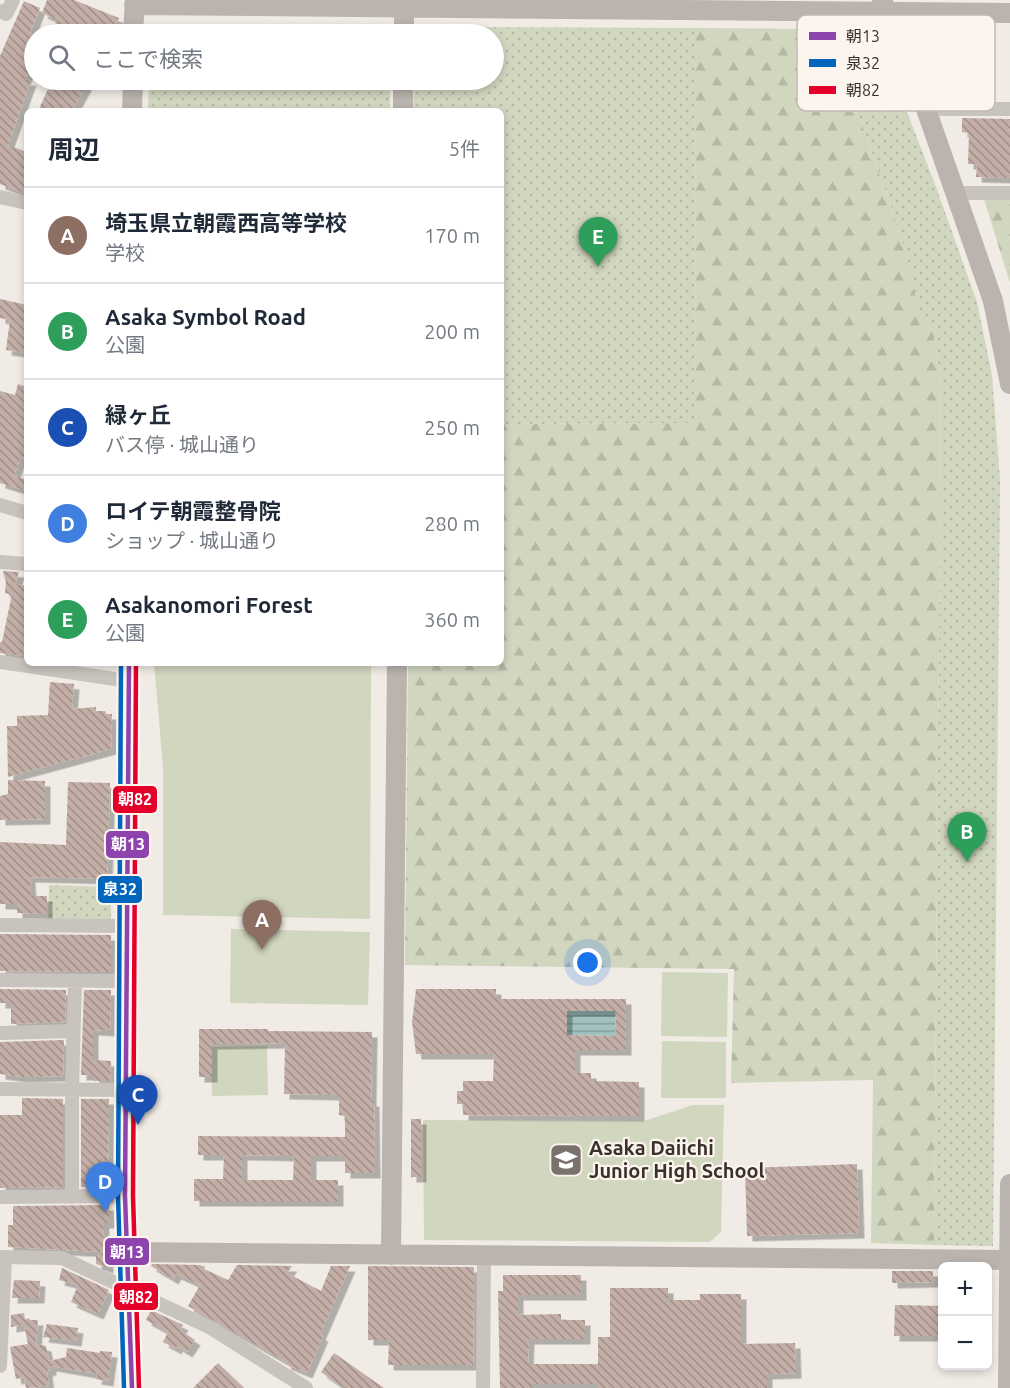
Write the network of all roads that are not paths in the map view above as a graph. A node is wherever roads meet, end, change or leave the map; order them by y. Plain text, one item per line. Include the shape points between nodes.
1 (13, 0) edge
2 (134, 3) edge
3 (884, 6) edge
4 (404, 7) junction
5 (0, 11) edge
6 (1010, 13) edge
7 (133, 24) edge
8 (404, 24) edge
9 (133, 90) edge
10 (403, 90) edge
11 (132, 108) edge
12 (403, 108) edge
13 (927, 111) edge
14 (955, 193) junction
15 (1010, 193) edge
16 (0, 197) edge
17 (24, 202) edge
18 (1010, 384) edge
19 (0, 505) edge
20 (24, 512) edge
21 (0, 562) edge
22 (24, 564) edge
23 (0, 662) edge
24 (24, 664) edge
25 (52, 666) edge
26 (397, 666) edge
27 (129, 672) edge
28 (0, 925) edge
29 (128, 926) junction
30 (0, 980) edge
31 (75, 981) junction
32 (126, 981) junction
33 (73, 1031) junction
34 (0, 1033) edge
35 (72, 1088) junction
36 (0, 1089) edge
37 (125, 1089) junction
38 (1010, 1184) edge
39 (125, 1196) junction
40 (0, 1197) edge
41 (72, 1197) junction
42 (126, 1252) junction
43 (391, 1255) junction
44 (484, 1256) junction
45 (3, 1258) edge
46 (1009, 1260) edge
47 (127, 1288) junction
48 (0, 1366) edge
49 (132, 1388) edge
50 (306, 1388) edge
51 (483, 1388) edge
52 (1008, 1388) edge

1 - 5 street via 6,14
2 - 4 street
2 - 7 street
3 - 4 street
3 - 6 street
4 - 8 street
9 - 11 street
10 - 12 street
13 - 14 street
14 - 15 street
14 - 18 street via 993,302
16 - 17 street
19 - 20 street
21 - 22 street
23 - 24 street
25 - 27 street
26 - 43 street
27 - 29 street
28 - 29 street
29 - 32 street
30 - 31 street
31 - 32 street
31 - 33 street
32 - 37 street
33 - 34 street
33 - 35 street
35 - 36 street
35 - 37 street
35 - 41 street
37 - 39 street
38 - 46 street
39 - 41 street
39 - 42 street
40 - 41 street
42 - 43 street
42 - 47 street
43 - 44 street
44 - 46 street
44 - 51 street
45 - 47 street via 62,1258
45 - 48 street
46 - 52 street
47 - 49 street
47 - 50 street via 211,1328

